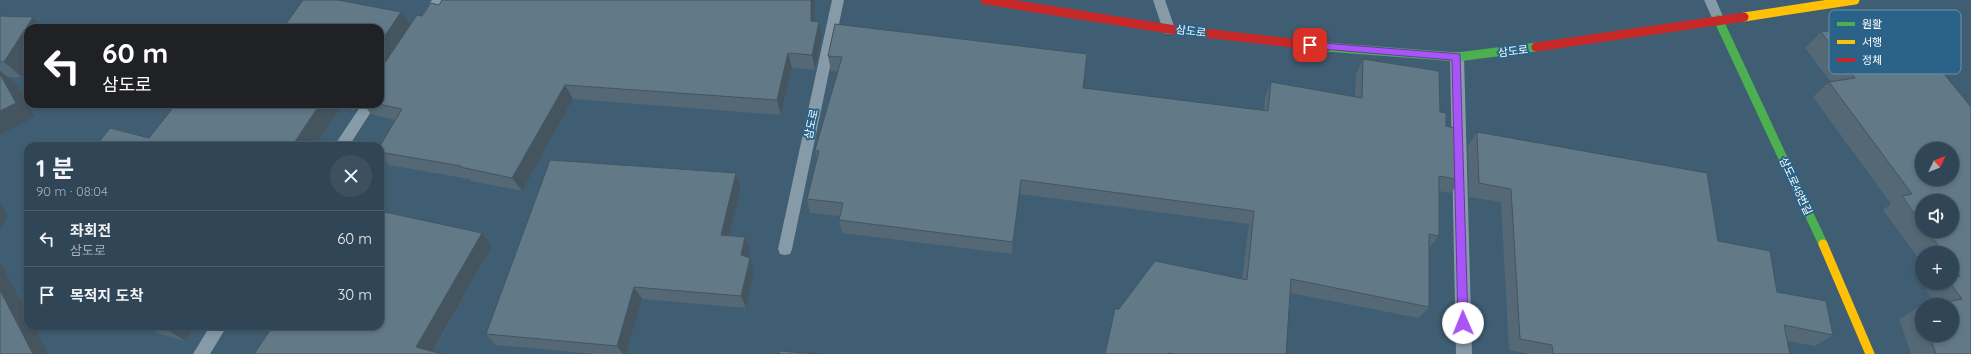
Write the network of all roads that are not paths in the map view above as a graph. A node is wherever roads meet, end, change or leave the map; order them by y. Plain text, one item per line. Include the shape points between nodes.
1 (439, 0) edge
2 (838, 0) edge
3 (985, 0) edge
4 (1159, 0) edge
5 (1710, 0) edge
6 (1855, 0) edge
7 (1718, 19) junction
8 (1169, 29) junction
9 (418, 32) edge
10 (1457, 57) junction
11 (366, 108) edge
12 (344, 142) edge
13 (784, 249) dead end
14 (216, 330) edge
15 (200, 354) edge
16 (1464, 354) edge
17 (1870, 354) edge

1 - 9 lane
2 - 13 lane, 삼도로
3 - 8 street, 삼도로
4 - 8 lane, 삼도로
5 - 7 lane
6 - 7 street, 삼도로
7 - 10 street, 삼도로
7 - 17 street, 삼도로48번길
8 - 10 street, 삼도로 via 1341,48
10 - 16 lane
11 - 12 lane
14 - 15 lane

